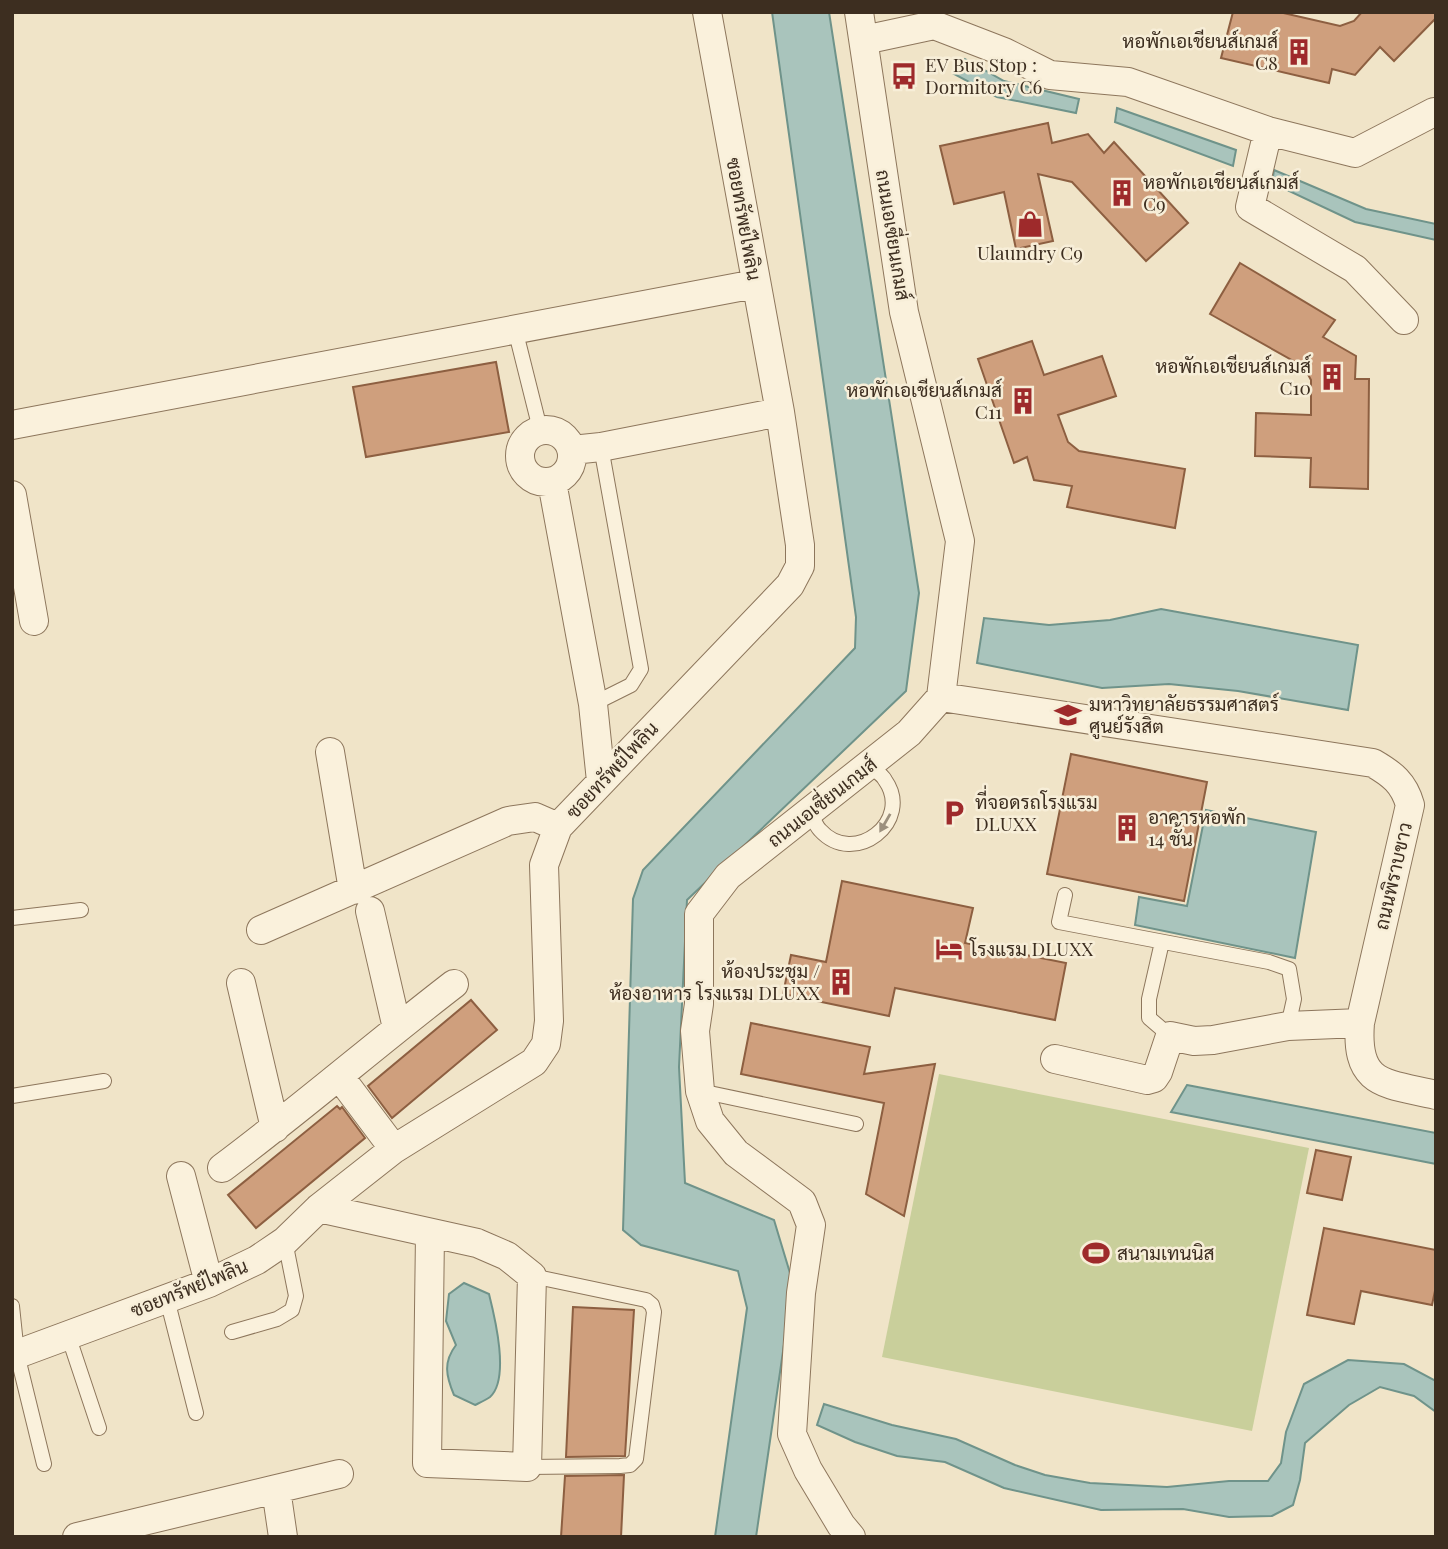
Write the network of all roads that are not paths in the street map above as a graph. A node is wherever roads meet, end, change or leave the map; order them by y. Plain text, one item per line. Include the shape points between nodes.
1 (706, 12) edge
2 (859, 12) edge
3 (864, 40) junction
4 (1434, 112) dead end
5 (1268, 131) junction
6 (755, 284) junction
7 (1404, 320) dead end
8 (515, 329) junction
9 (780, 412) junction
10 (12, 425) edge
11 (540, 429) junction
12 (601, 447) junction
13 (572, 450) junction
14 (552, 482) junction
15 (12, 495) edge
16 (34, 621) dead end
17 (941, 697) junction
18 (593, 704) junction
19 (330, 752) dead end
20 (869, 766) junction
21 (601, 781) junction
22 (810, 811) junction
23 (558, 827) junction
24 (1065, 895) dead end
25 (362, 900) junction
26 (81, 910) dead end
27 (12, 918) edge
28 (261, 930) dead end
29 (1163, 942) junction
30 (241, 983) dead end
31 (454, 984) dead end
32 (1360, 1023) junction
33 (1288, 1026) junction
34 (397, 1028) junction
35 (1170, 1036) junction
36 (1055, 1059) dead end
37 (340, 1077) junction
38 (104, 1082) dead end
39 (700, 1091) junction
40 (1436, 1095) edge
41 (12, 1096) edge
42 (856, 1124) dead end
43 (275, 1128) junction
44 (394, 1149) junction
45 (222, 1168) dead end
46 (181, 1176) dead end
47 (319, 1208) junction
48 (430, 1234) junction
49 (285, 1241) junction
50 (532, 1276) junction
51 (209, 1283) junction
52 (167, 1299) junction
53 (12, 1306) edge
54 (232, 1332) dead end
55 (68, 1335) junction
56 (15, 1355) edge
57 (196, 1413) dead end
58 (99, 1428) dead end
59 (44, 1464) dead end
60 (527, 1467) junction
61 (339, 1474) dead end
62 (276, 1489) junction
63 (847, 1535) edge
64 (77, 1537) edge
65 (283, 1537) edge

1 - 6 street, ซอยทรัพย์ไพลิน
2 - 3 street, ถนนเอเซี่ยนเกมส์
3 - 5 street via 934,25 1050,75 1128,82
3 - 17 street, ถนนเอเซี่ยนเกมส์ via 904,312 960,541
4 - 5 street via 1355,153
5 - 7 street via 1250,207 1355,269
6 - 8 street
6 - 9 street, ซอยทรัพย์ไพลิน
8 - 10 street
8 - 11 lane
9 - 12 street
9 - 21 street, ซอยทรัพย์ไพลิน via 800,566 790,585
11 - 13 street via 560,433
11 - 14 street via 522,443 520,465 533,479
12 - 13 street
12 - 18 lane via 641,669 631,685
13 - 14 street via 569,470
14 - 18 street
15 - 16 street
17 - 20 street, ถนนเอเซี่ยนเกมส์ via 909,733
17 - 32 street, ถนนพิราบขาว via 1373,763 1393,775 1406,790 1410,805
18 - 21 street
19 - 25 street
20 - 22 street, ถนนเอเซี่ยนเกมส์
20 -> 22 lane via 885,779 893,799 889,820 876,837 856,845 835,842 818,829
21 - 23 street, ซอยทรัพย์ไพลิน
22 - 39 street, ถนนเอเซี่ยนเกมส์ via 728,876 699,914 695,1031
23 - 25 street via 535,817 508,821
23 - 44 street, ซอยทรัพย์ไพลิน via 544,865 546,1044 534,1062
24 - 29 lane via 1059,922
25 - 28 street
25 - 34 street
26 - 27 lane
29 - 33 lane via 1289,969 1294,999
29 - 35 lane via 1149,1018
30 - 43 street
31 - 34 street
32 - 33 street
32 - 40 street, ถนนพิราบขาว via 1358,1046 1367,1071 1385,1083
33 - 35 street via 1213,1040
34 - 37 street
35 - 36 street via 1158,1072 1147,1080
37 - 43 street
37 - 44 street
38 - 41 lane
39 - 42 lane
39 - 63 street, ถนนเอเซี่ยนเกมส์ via 710,1121 736,1153 802,1202 811,1225 801,1293 792,1434
43 - 45 street
44 - 47 street, ซอยทรัพย์ไพลิน
46 - 51 street
47 - 48 street
47 - 49 street, ซอยทรัพย์ไพลิน
48 - 50 street via 477,1243 507,1256
48 - 60 street via 427,1463
49 - 51 street, ซอยทรัพย์ไพลิน
49 - 54 lane via 296,1296 292,1310
50 - 60 street
50 - 60 lane via 646,1300 654,1312 636,1459 620,1466
51 - 52 street, ซอยทรัพย์ไพลิน
52 - 55 street, ซอยทรัพย์ไพลิน
52 - 57 lane
53 - 56 lane
55 - 56 street, ซอยทรัพย์ไพลิน
55 - 58 lane
56 - 59 lane
61 - 62 street
62 - 64 street
62 - 65 street

